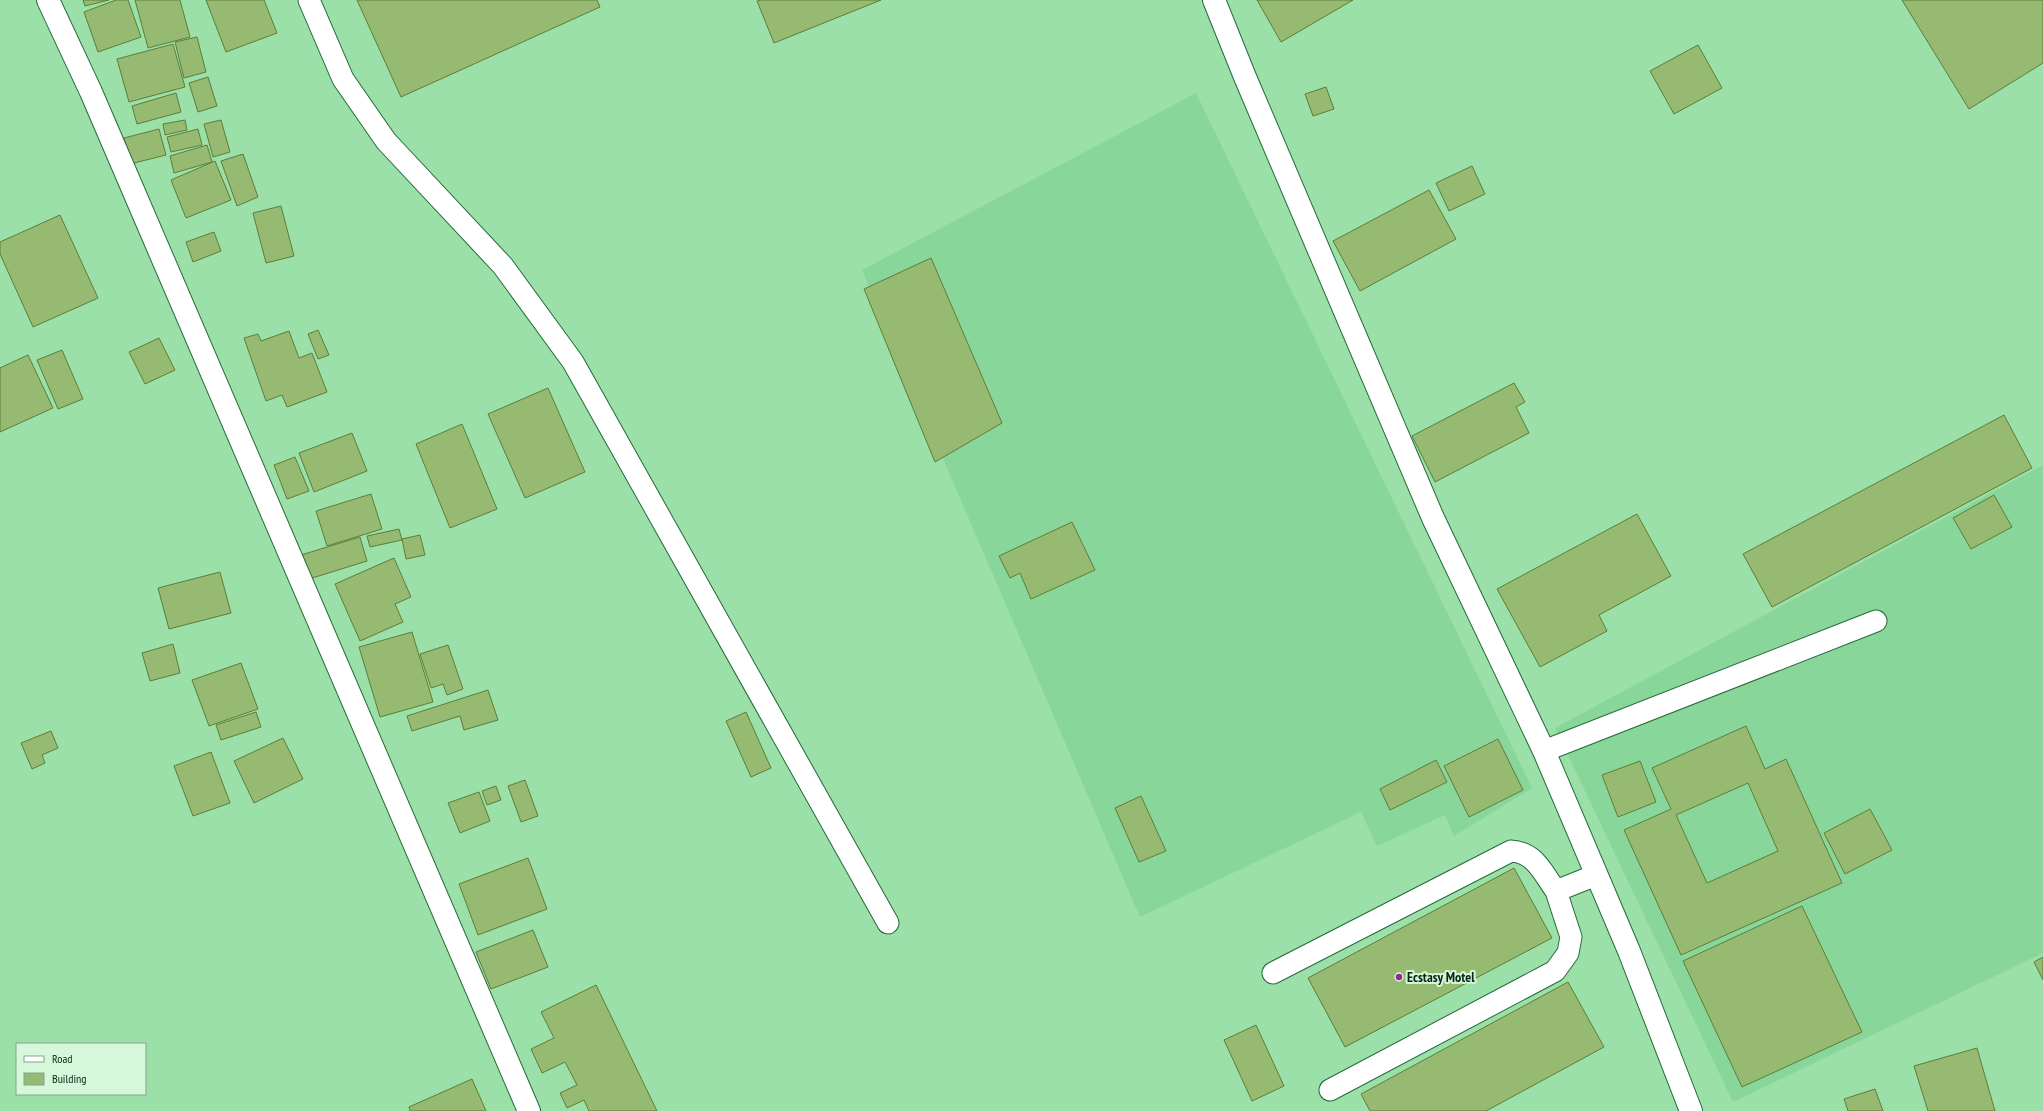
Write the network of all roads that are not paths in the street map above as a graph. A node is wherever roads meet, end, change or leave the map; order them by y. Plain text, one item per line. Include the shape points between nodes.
1 (48, 0) edge
2 (309, 0) edge
3 (1214, 0) edge
4 (1876, 621) dead end
5 (1544, 751) junction
6 (1596, 875) junction
7 (1556, 891) junction
8 (888, 923) dead end
9 (1273, 973) dead end
10 (1330, 1090) dead end
11 (529, 1111) edge
12 (1691, 1111) edge

1 - 11 street via 91,92
2 - 8 lane via 343,79 386,141 504,266 573,362
3 - 5 street via 1433,518
4 - 5 lane
5 - 6 street
6 - 7 lane
6 - 12 street via 1654,1012
7 - 9 lane via 1534,860 1523,852 1511,851
7 - 10 lane via 1571,937 1568,952 1555,971

